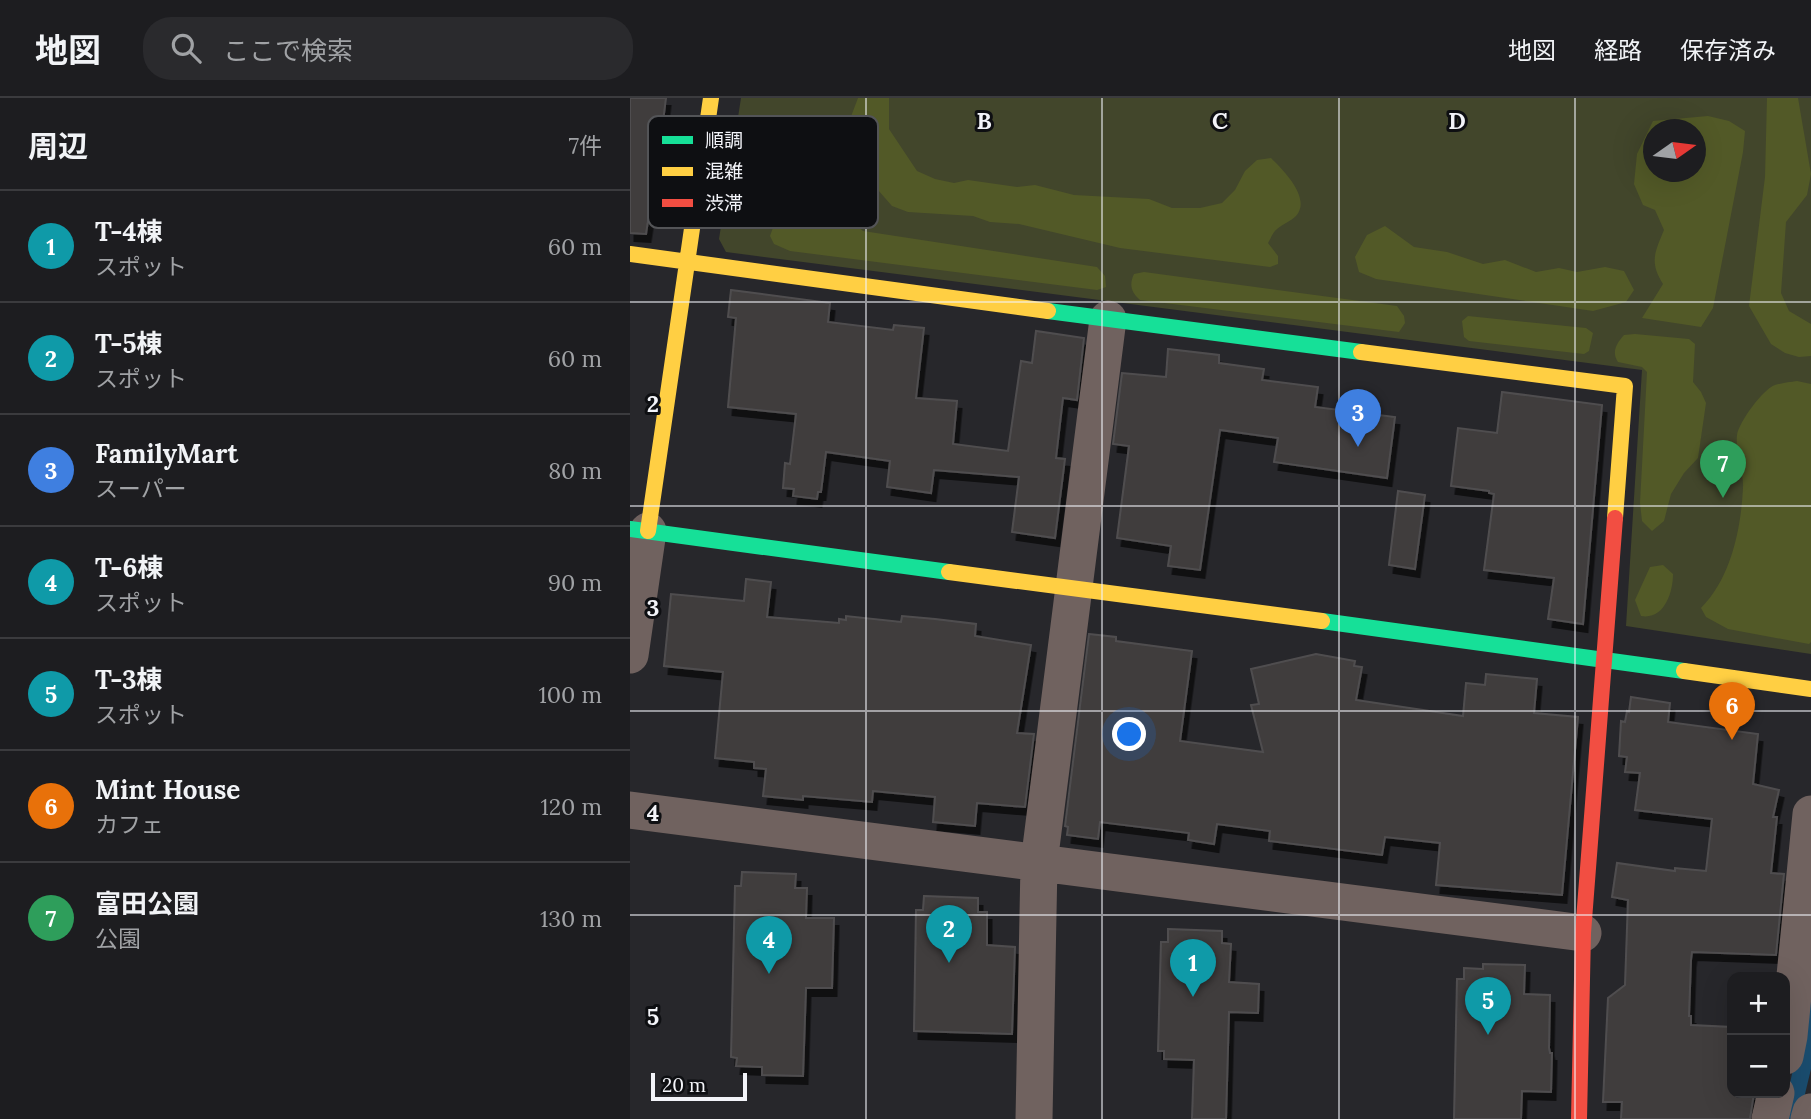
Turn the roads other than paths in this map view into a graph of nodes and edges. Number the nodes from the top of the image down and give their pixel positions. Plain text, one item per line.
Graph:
1 (711, 98) edge
2 (708, 116) edge
3 (692, 228) edge
4 (630, 254) edge
5 (687, 261) junction
6 (1108, 319) junction
7 (639, 530) edge
8 (1073, 589) junction
9 (630, 655) edge
10 (1605, 659) junction
11 (1811, 688) edge
12 (630, 810) edge
13 (1811, 814) edge
14 (1039, 863) junction
15 (1583, 933) junction
16 (1789, 1035) edge
17 (1775, 1098) edge
18 (1811, 1112) edge
19 (1034, 1119) edge
20 (1579, 1119) edge
21 (1770, 1119) edge
22 (1809, 1119) edge

1 - 2 street
3 - 5 street
4 - 5 street
5 - 6 street
5 - 7 street
6 - 8 street
6 - 10 street
7 - 8 street
7 - 9 street
8 - 10 street
8 - 14 street
10 - 11 street
10 - 15 street
12 - 14 street
13 - 16 street
14 - 15 street
14 - 19 street
15 - 20 street
17 - 21 street
18 - 22 street

